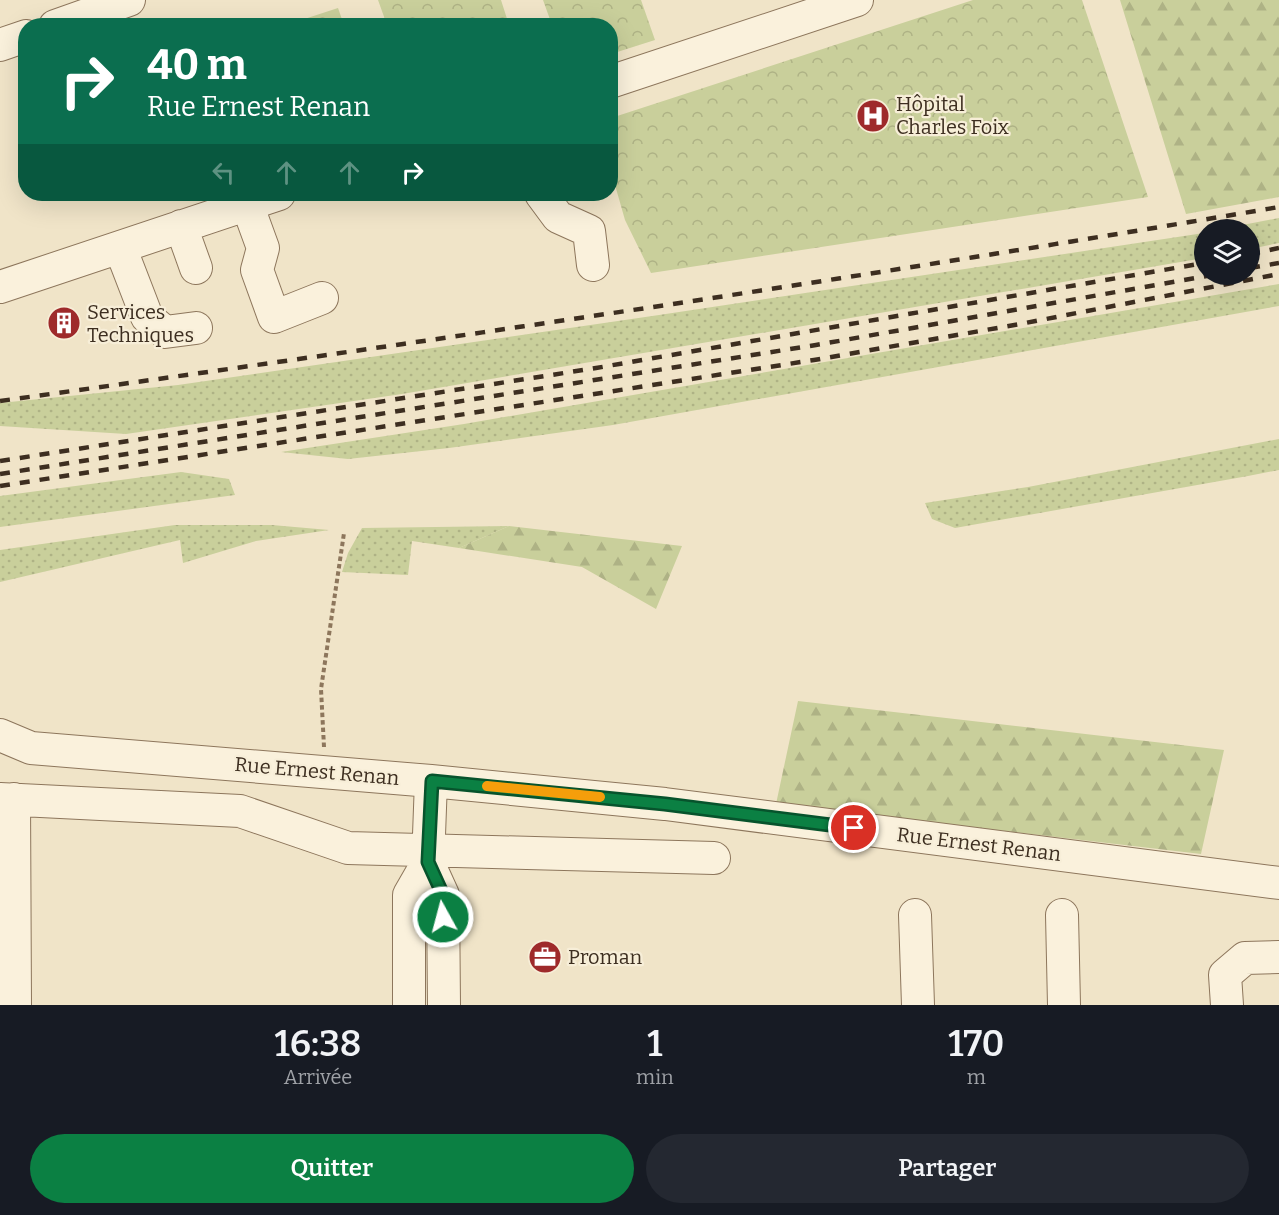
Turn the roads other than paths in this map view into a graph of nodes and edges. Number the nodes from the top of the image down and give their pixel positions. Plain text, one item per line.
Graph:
1 (129, 0) edge
2 (857, 0) edge
3 (78, 18) edge
4 (18, 39) edge
5 (0, 45) edge
6 (618, 79) edge
7 (257, 201) edge
8 (546, 201) edge
9 (247, 204) junction
10 (181, 226) junction
11 (120, 247) junction
12 (593, 265) dead end
13 (196, 268) dead end
14 (0, 287) edge
15 (322, 298) dead end
16 (196, 328) dead end
17 (0, 735) edge
18 (432, 781) junction
19 (7, 799) edge
20 (428, 856) junction
21 (714, 858) dead end
22 (1279, 883) edge
23 (915, 915) dead end
24 (1062, 915) dead end
25 (1279, 957) edge
26 (15, 1005) edge
27 (409, 1005) edge
28 (444, 1005) edge
29 (918, 1005) edge
30 (1064, 1005) edge
31 (1227, 1005) edge

1 - 3 street
2 - 6 street
4 - 5 street
7 - 9 street
8 - 12 street
9 - 10 street
9 - 15 street
10 - 11 street
10 - 13 street
11 - 14 street
11 - 16 street
17 - 18 street, Rue Ernest Renan
18 - 20 street
18 - 22 street, Rue Ernest Renan
19 - 20 street
19 - 26 street
20 - 21 street
20 - 27 street
20 - 28 street
23 - 29 street
24 - 30 street
25 - 31 street

